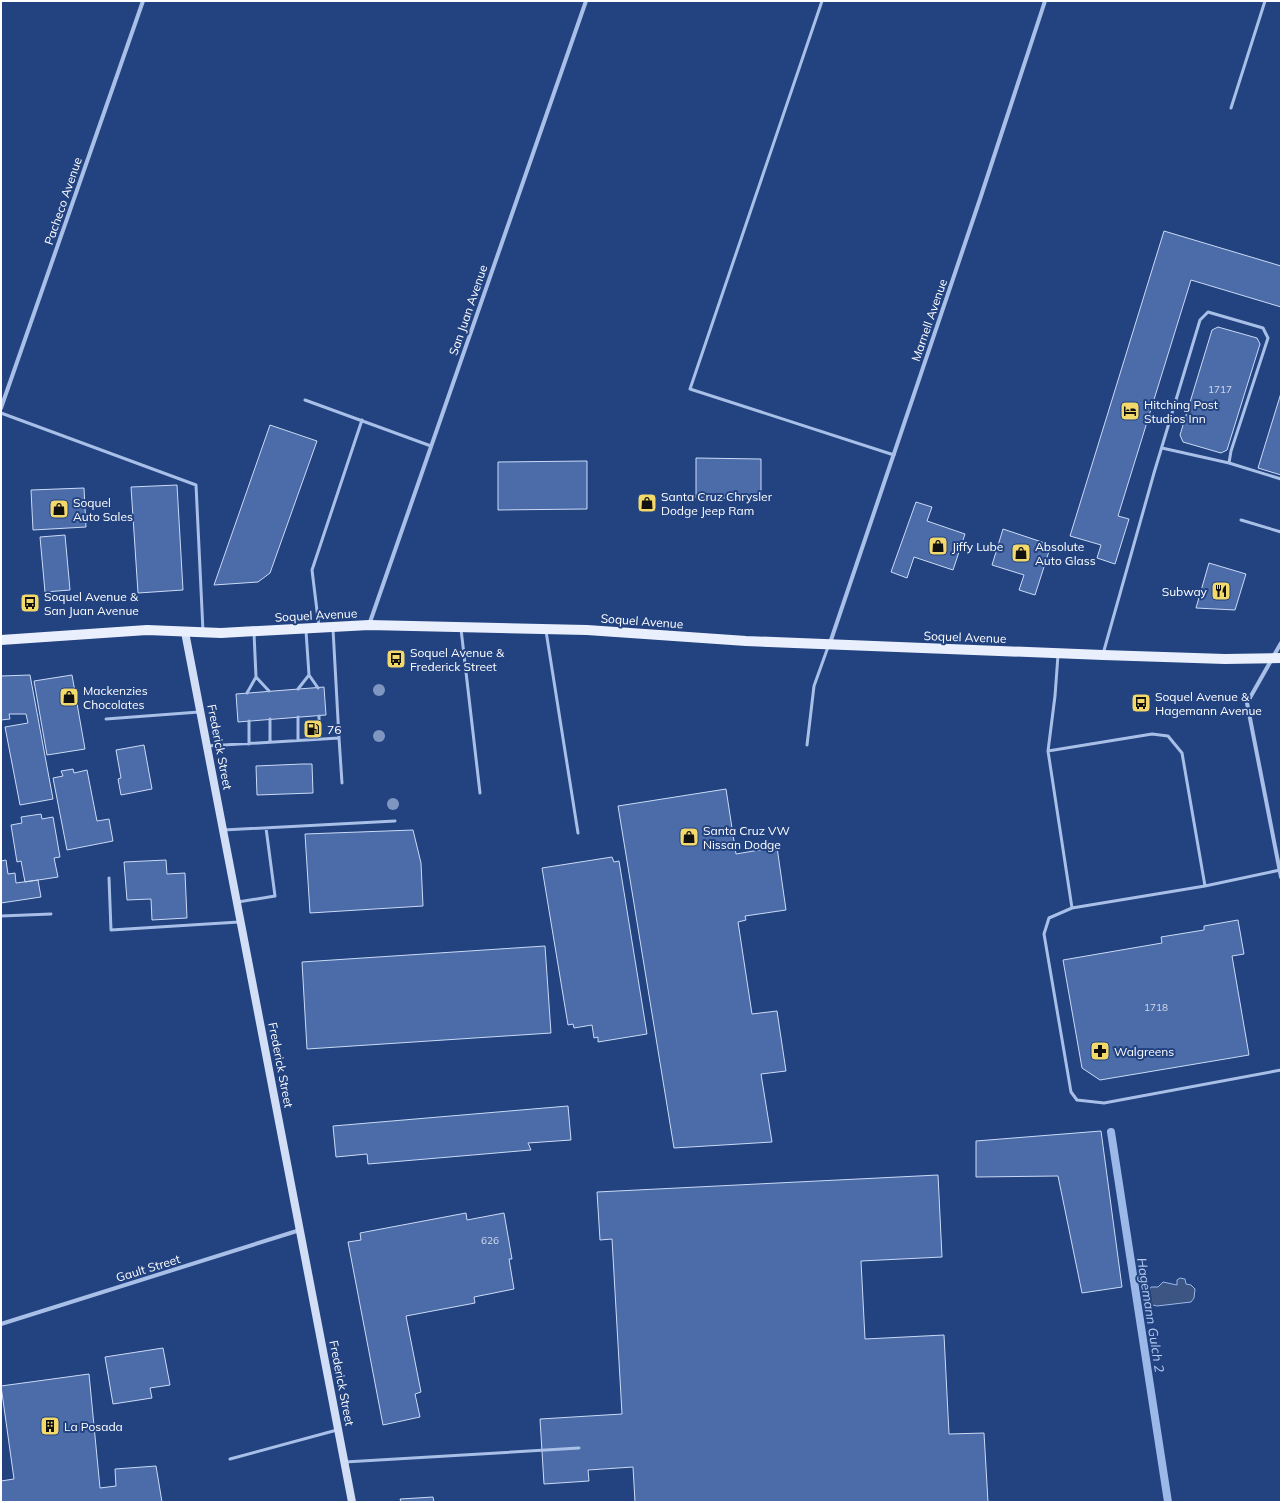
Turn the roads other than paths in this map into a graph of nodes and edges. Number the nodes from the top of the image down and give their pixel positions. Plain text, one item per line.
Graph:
1 (143, 1) edge
2 (586, 1) edge
3 (822, 1) edge
4 (1045, 1) edge
5 (1265, 1) edge
6 (1231, 108) dead end
7 (305, 400) dead end
8 (1, 408) edge
9 (1, 413) edge
10 (362, 420) junction
11 (431, 446) junction
12 (1162, 448) junction
13 (894, 454) junction
14 (1229, 463) junction
15 (1281, 479) edge
16 (1241, 520) dead end
17 (1281, 532) edge
18 (369, 625) junction
19 (461, 627) junction
20 (333, 628) junction
21 (306, 629) junction
22 (319, 629) junction
23 (546, 629) junction
24 (254, 631) junction
25 (185, 632) junction
26 (203, 633) junction
27 (1, 640) edge
28 (1281, 643) edge
29 (829, 645) junction
30 (1058, 654) junction
31 (1103, 655) junction
32 (1277, 658) edge
33 (309, 675) junction
34 (256, 677) junction
35 (318, 688) dead end
36 (298, 689) dead end
37 (269, 691) dead end
38 (247, 693) dead end
39 (201, 712) junction
40 (318, 716) dead end
41 (298, 717) dead end
42 (106, 718) dead end
43 (270, 719) dead end
44 (248, 721) dead end
45 (339, 738) junction
46 (319, 739) junction
47 (298, 740) junction
48 (270, 742) junction
49 (249, 744) junction
50 (807, 745) dead end
51 (207, 746) junction
52 (1048, 751) junction
53 (342, 783) dead end
54 (480, 793) dead end
55 (395, 821) dead end
56 (266, 828) junction
57 (223, 830) junction
58 (578, 833) dead end
59 (1280, 870) junction
60 (1281, 877) edge
61 (108, 878) dead end
62 (1205, 886) junction
63 (237, 902) junction
64 (1072, 908) junction
65 (51, 914) dead end
66 (1, 916) edge
67 (241, 922) junction
68 (1281, 1070) edge
69 (301, 1230) junction
70 (1, 1324) edge
71 (339, 1430) junction
72 (580, 1448) dead end
73 (230, 1458) dead end
74 (345, 1462) junction
75 (352, 1502) edge

1 - 8 street, Pacheco Avenue
2 - 11 street, San Juan Avenue
3 - 13 lane
4 - 13 street, Marnell Avenue
5 - 6 lane
7 - 10 lane
9 - 26 lane
10 - 11 lane
10 - 22 lane
11 - 18 street, San Juan Avenue
12 - 14 lane
12 - 14 lane
12 - 31 lane
13 - 29 street, Marnell Avenue
14 - 15 lane
16 - 17 lane
18 - 19 main road, Soquel Avenue
18 - 20 main road, Soquel Avenue
19 - 23 main road, Soquel Avenue
19 - 54 lane
20 - 22 main road, Soquel Avenue
20 - 45 lane
21 - 22 main road, Soquel Avenue
21 - 24 main road, Soquel Avenue
21 - 33 lane
23 - 29 main road, Soquel Avenue
23 - 58 lane
24 - 26 main road, Soquel Avenue
24 - 34 lane
25 - 26 main road, Soquel Avenue
25 - 27 main road, Soquel Avenue
25 - 39 main road, Frederick Street
28 - 32 street
29 - 30 main road, Soquel Avenue
29 - 50 lane
30 - 31 main road, Soquel Avenue
30 - 52 lane
31 - 32 main road, Soquel Avenue
32 - 59 street
33 - 35 lane
33 - 36 lane
34 - 37 lane
34 - 38 lane
39 - 42 lane
39 - 51 main road, Frederick Street
40 - 46 lane
41 - 47 lane
43 - 48 lane
44 - 49 lane
45 - 46 lane
45 - 53 lane
46 - 47 lane
47 - 48 lane
48 - 49 lane
49 - 51 lane
51 - 57 main road, Frederick Street
52 - 62 lane
52 - 64 lane
55 - 56 lane
56 - 57 lane
56 - 63 lane
57 - 63 main road, Frederick Street
59 - 60 street
59 - 62 lane
61 - 67 lane
62 - 64 lane
63 - 67 main road, Frederick Street
64 - 68 lane
65 - 66 lane
67 - 69 main road, Frederick Street
69 - 70 street, Gault Street
69 - 71 main road, Frederick Street
71 - 73 lane
71 - 74 main road, Frederick Street
72 - 74 lane
74 - 75 main road, Frederick Street

